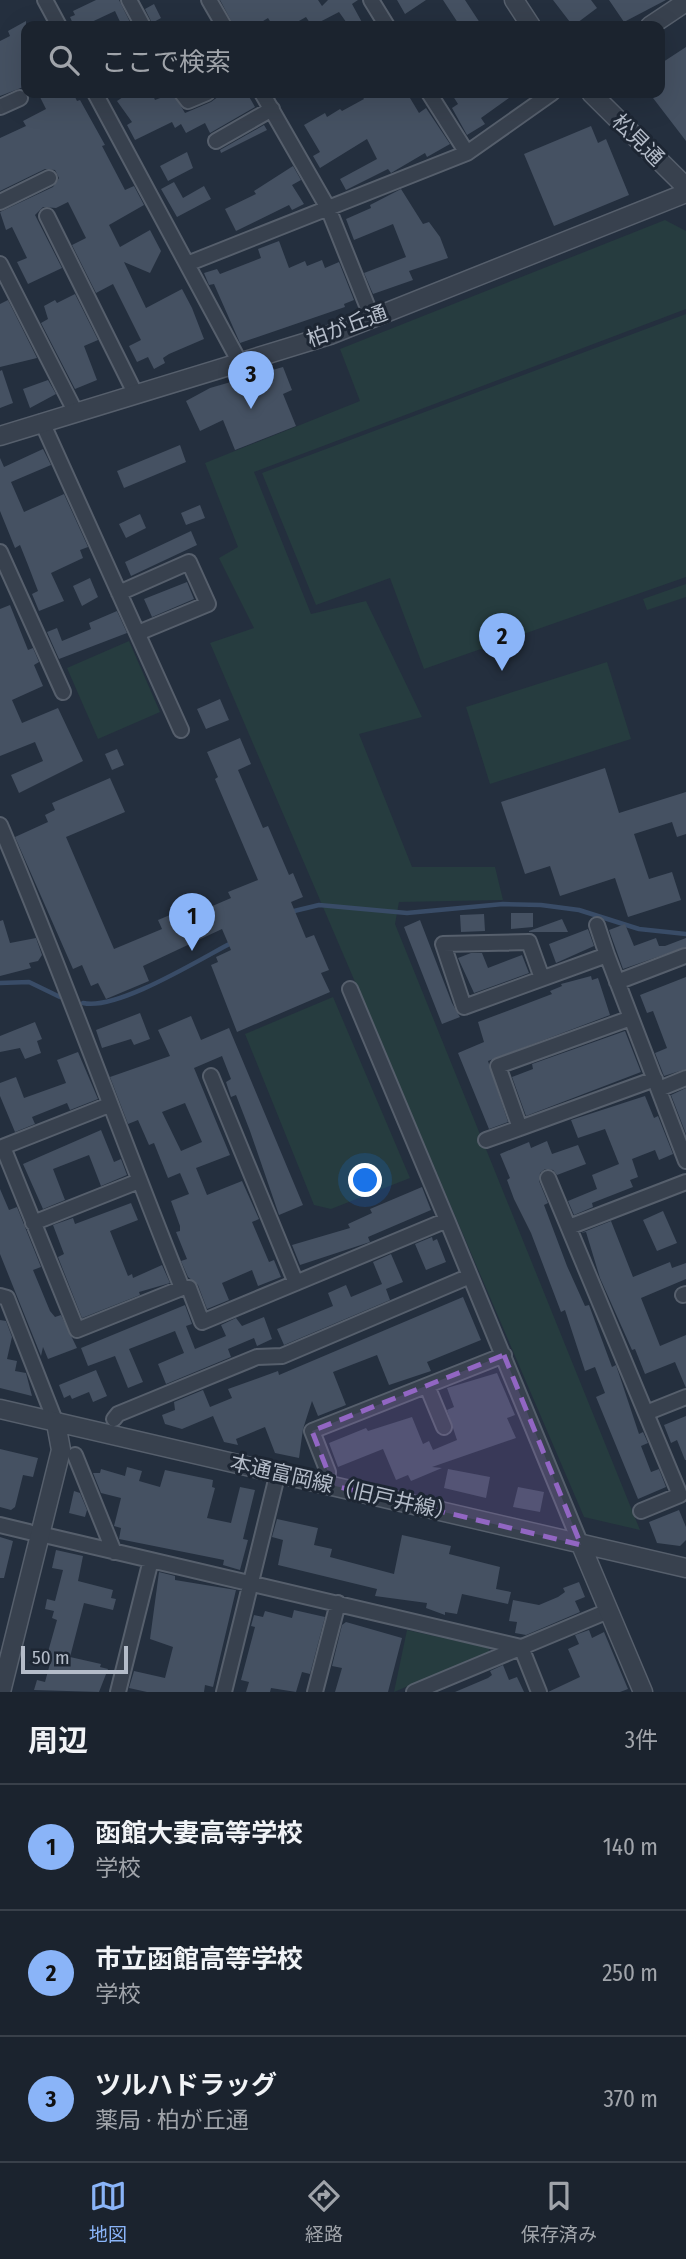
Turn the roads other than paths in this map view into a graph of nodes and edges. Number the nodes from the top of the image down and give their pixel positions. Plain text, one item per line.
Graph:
1 (45, 0) edge
2 (129, 0) edge
3 (209, 0) edge
4 (371, 0) edge
5 (514, 0) edge
6 (686, 2) edge
7 (56, 21) edge
8 (140, 21) edge
9 (221, 21) edge
10 (384, 21) edge
11 (528, 21) edge
12 (658, 21) edge
13 (20, 98) dead end
14 (98, 98) edge
15 (265, 98) edge
16 (432, 98) edge
17 (545, 98) edge
18 (596, 98) edge
19 (0, 107) edge
20 (272, 109) junction
21 (216, 141) dead end
22 (467, 153) junction
23 (49, 178) dead end
24 (686, 190) edge
25 (0, 202) edge
26 (328, 208) junction
27 (47, 216) dead end
28 (0, 264) edge
29 (187, 264) junction
30 (4, 283) edge
31 (372, 318) junction
32 (239, 362) junction
33 (135, 393) junction
34 (75, 411) junction
35 (42, 422) junction
36 (0, 436) edge
37 (0, 552) edge
38 (119, 593) junction
39 (138, 633) junction
40 (63, 692) dead end
41 (181, 730) dead end
42 (0, 825) edge
43 (597, 925) dead end
44 (607, 955) junction
45 (685, 957) edge
46 (542, 978) junction
47 (617, 982) junction
48 (350, 989) dead end
49 (631, 1018) junction
50 (211, 1076) dead end
51 (686, 1079) edge
52 (657, 1084) junction
53 (109, 1105) junction
54 (520, 1128) junction
55 (486, 1140) dead end
56 (1, 1148) edge
57 (686, 1161) edge
58 (548, 1178) dead end
59 (139, 1181) junction
60 (686, 1182) edge
61 (447, 1220) junction
62 (33, 1223) junction
63 (569, 1227) junction
64 (470, 1276) junction
65 (296, 1283) junction
66 (181, 1288) junction
67 (0, 1296) edge
68 (503, 1356) junction
69 (427, 1386) junction
70 (686, 1397) edge
71 (0, 1409) edge
72 (646, 1413) junction
73 (114, 1419) dead end
74 (56, 1423) junction
75 (444, 1427) dead end
76 (75, 1455) dead end
77 (278, 1472) junction
78 (327, 1484) junction
79 (641, 1511) dead end
80 (0, 1525) edge
81 (34, 1533) junction
82 (581, 1545) junction
83 (114, 1552) junction
84 (151, 1560) junction
85 (686, 1568) edge
86 (251, 1583) junction
87 (338, 1603) junction
88 (601, 1614) dead end
89 (521, 1647) junction
90 (1, 1692) edge
91 (118, 1692) edge
92 (224, 1692) edge
93 (315, 1692) edge
94 (414, 1692) edge
95 (539, 1692) edge
96 (643, 1692) edge

1 - 7 street
2 - 8 street
3 - 9 street
4 - 10 street
5 - 11 street
6 - 12 street
13 - 19 street
14 - 29 street
15 - 20 street
16 - 22 street
17 - 22 street
18 - 24 street, 松見通
20 - 21 street
20 - 26 street
22 - 26 street
23 - 25 street
24 - 31 street, 柏が丘通
26 - 29 street
26 - 31 street
27 - 33 street
28 - 30 street
29 - 32 street
30 - 34 street
31 - 32 street, 柏が丘通
32 - 33 street, 柏が丘通
33 - 34 street, 柏が丘通
34 - 35 street, 柏が丘通
35 - 36 street, 柏が丘通
35 - 38 street
37 - 40 street
38 - 39 street
38 - 39 street
39 - 41 street
42 - 53 street
43 - 44 street
44 - 46 street
44 - 47 street
45 - 47 street
46 - 46 street
47 - 49 street
48 - 61 street
49 - 52 street
49 - 54 street
50 - 65 street
51 - 52 street
52 - 54 street
52 - 57 street
53 - 56 street
53 - 59 street
54 - 55 street
56 - 62 street
58 - 63 street
59 - 62 street
59 - 66 street
60 - 63 street
61 - 64 street
61 - 65 street
62 - 66 street
63 - 72 street
64 - 68 street
64 - 73 street
65 - 66 street
67 - 74 street
68 - 69 street
68 - 82 street
69 - 75 street
69 - 78 street
70 - 72 street
71 - 74 street, 本通富岡線（旧戸井線）
72 - 79 street
74 - 77 street, 本通富岡線（旧戸井線）
74 - 81 street
76 - 83 street
77 - 78 street, 本通富岡線（旧戸井線）
77 - 86 street
78 - 82 street, 本通富岡線（旧戸井線）
80 - 81 street
81 - 83 street
81 - 90 street
82 - 85 street, 本通富岡線（旧戸井線）
82 - 96 street
83 - 84 street
84 - 86 street
84 - 91 street
86 - 87 street
86 - 92 street
87 - 89 street
87 - 93 street
88 - 89 street
89 - 94 street
89 - 95 street

